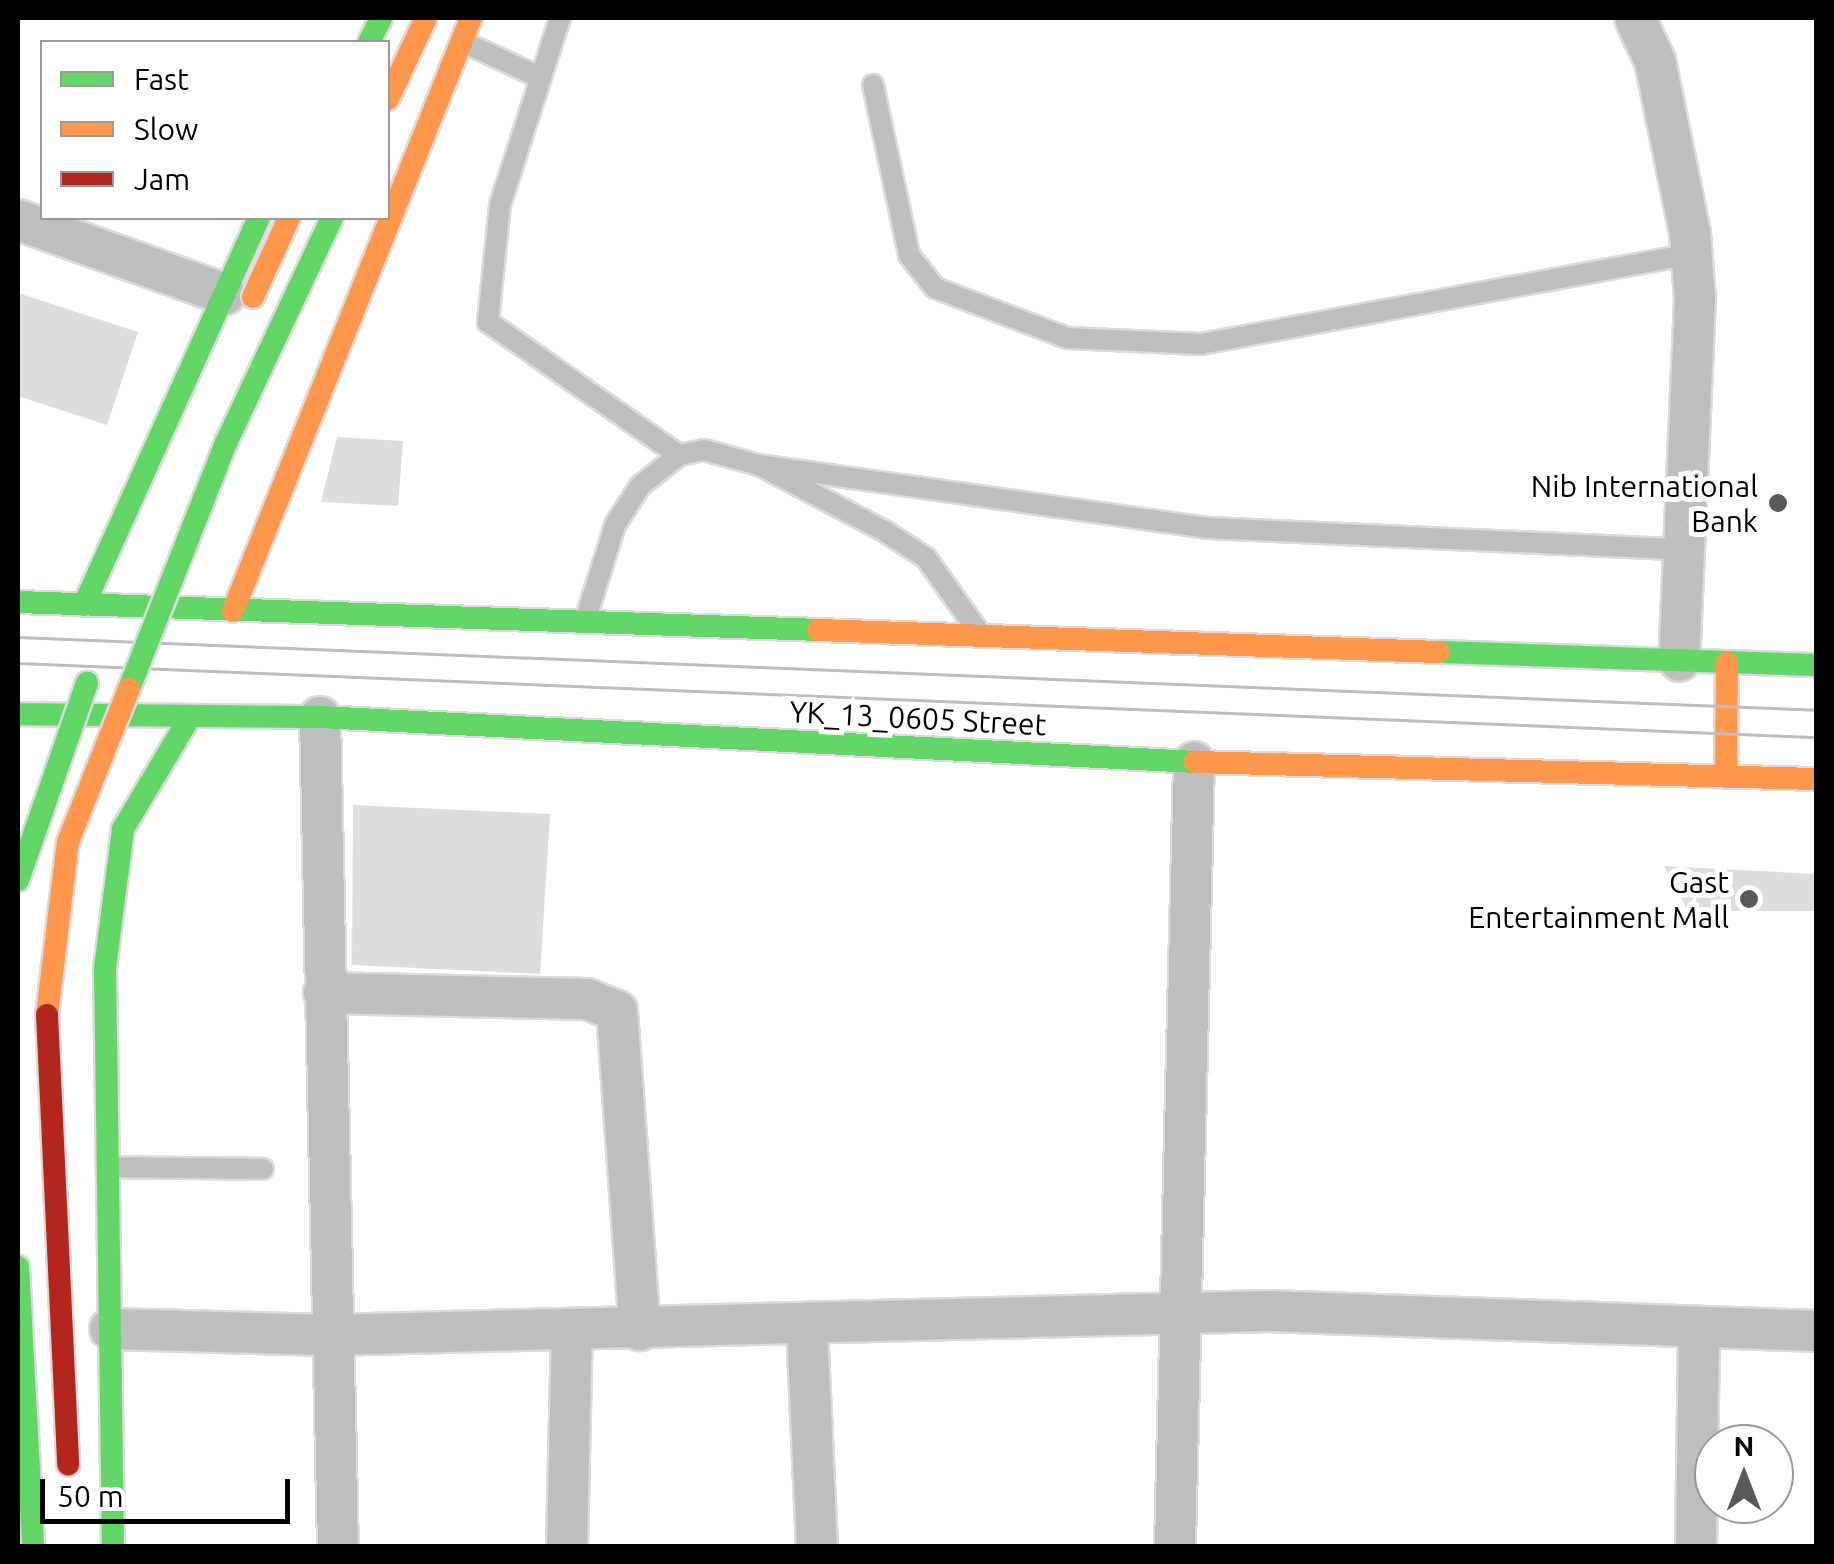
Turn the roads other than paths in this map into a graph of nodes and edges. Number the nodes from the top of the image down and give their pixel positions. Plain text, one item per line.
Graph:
1 (426, 18) edge
2 (471, 18) edge
3 (560, 18) edge
4 (1635, 18) edge
5 (462, 42) junction
6 (537, 76) junction
7 (873, 85) dead end
8 (390, 95) edge
9 (18, 220) edge
10 (258, 220) edge
11 (288, 220) edge
12 (331, 220) edge
13 (1692, 254) junction
14 (234, 308) junction
15 (218, 374) dead end
16 (194, 426) dead end
17 (678, 454) junction
18 (760, 464) junction
19 (1684, 550) junction
20 (133, 572) dead end
21 (18, 602) edge
22 (84, 605) junction
23 (233, 610) junction
24 (584, 625) junction
25 (110, 626) dead end
26 (982, 636) junction
27 (1680, 661) junction
28 (96, 662) dead end
29 (1727, 662) junction
30 (1816, 665) edge
31 (18, 714) edge
32 (190, 717) junction
33 (320, 717) junction
34 (1194, 762) junction
35 (1726, 774) junction
36 (1816, 779) edge
37 (18, 880) edge
38 (324, 993) junction
39 (102, 1167) junction
40 (263, 1169) dead end
41 (18, 1267) edge
42 (1177, 1319) junction
43 (807, 1327) junction
44 (110, 1329) junction
45 (640, 1330) junction
46 (572, 1331) junction
47 (1699, 1331) junction
48 (1816, 1331) edge
49 (330, 1335) junction
50 (68, 1482) dead end
51 (33, 1546) edge
52 (112, 1546) edge
53 (338, 1546) edge
54 (566, 1546) edge
55 (817, 1546) edge
56 (1175, 1546) edge
57 (1696, 1546) edge

1 - 8 main road
2 - 5 main road
3 - 6 lane
4 - 13 street
5 - 6 lane
5 - 23 main road
6 - 17 lane
7 - 13 lane
9 - 14 street
10 - 14 main road
11 - 14 main road, bridge
12 - 50 main road, bridge
13 - 19 street
14 - 22 main road
15 - 16 main road
17 - 18 lane
17 - 24 lane
18 - 19 lane
18 - 26 lane
19 - 27 street
20 - 25 main road
21 - 22 main road
22 - 23 main road
23 - 24 main road
24 - 26 main road
26 - 27 main road
27 - 29 main road
28 - 37 main road, bridge
29 - 30 main road
29 - 35 main road
31 - 32 main road, YK_13_0605 Street
32 - 33 main road, YK_13_0605 Street
32 - 39 main road
33 - 34 main road, YK_13_0605 Street
33 - 38 street
34 - 35 main road, YK_13_0605 Street
34 - 42 street
35 - 36 main road, YK_13_0605 Street
38 - 45 street
38 - 49 street
39 - 40 lane
39 - 44 main road
41 - 51 main road
42 - 43 street
42 - 47 street
42 - 56 street
43 - 45 street
43 - 55 street
44 - 49 street
44 - 52 main road
45 - 46 street
46 - 49 street
46 - 54 street
47 - 48 street
47 - 57 street
49 - 53 street

